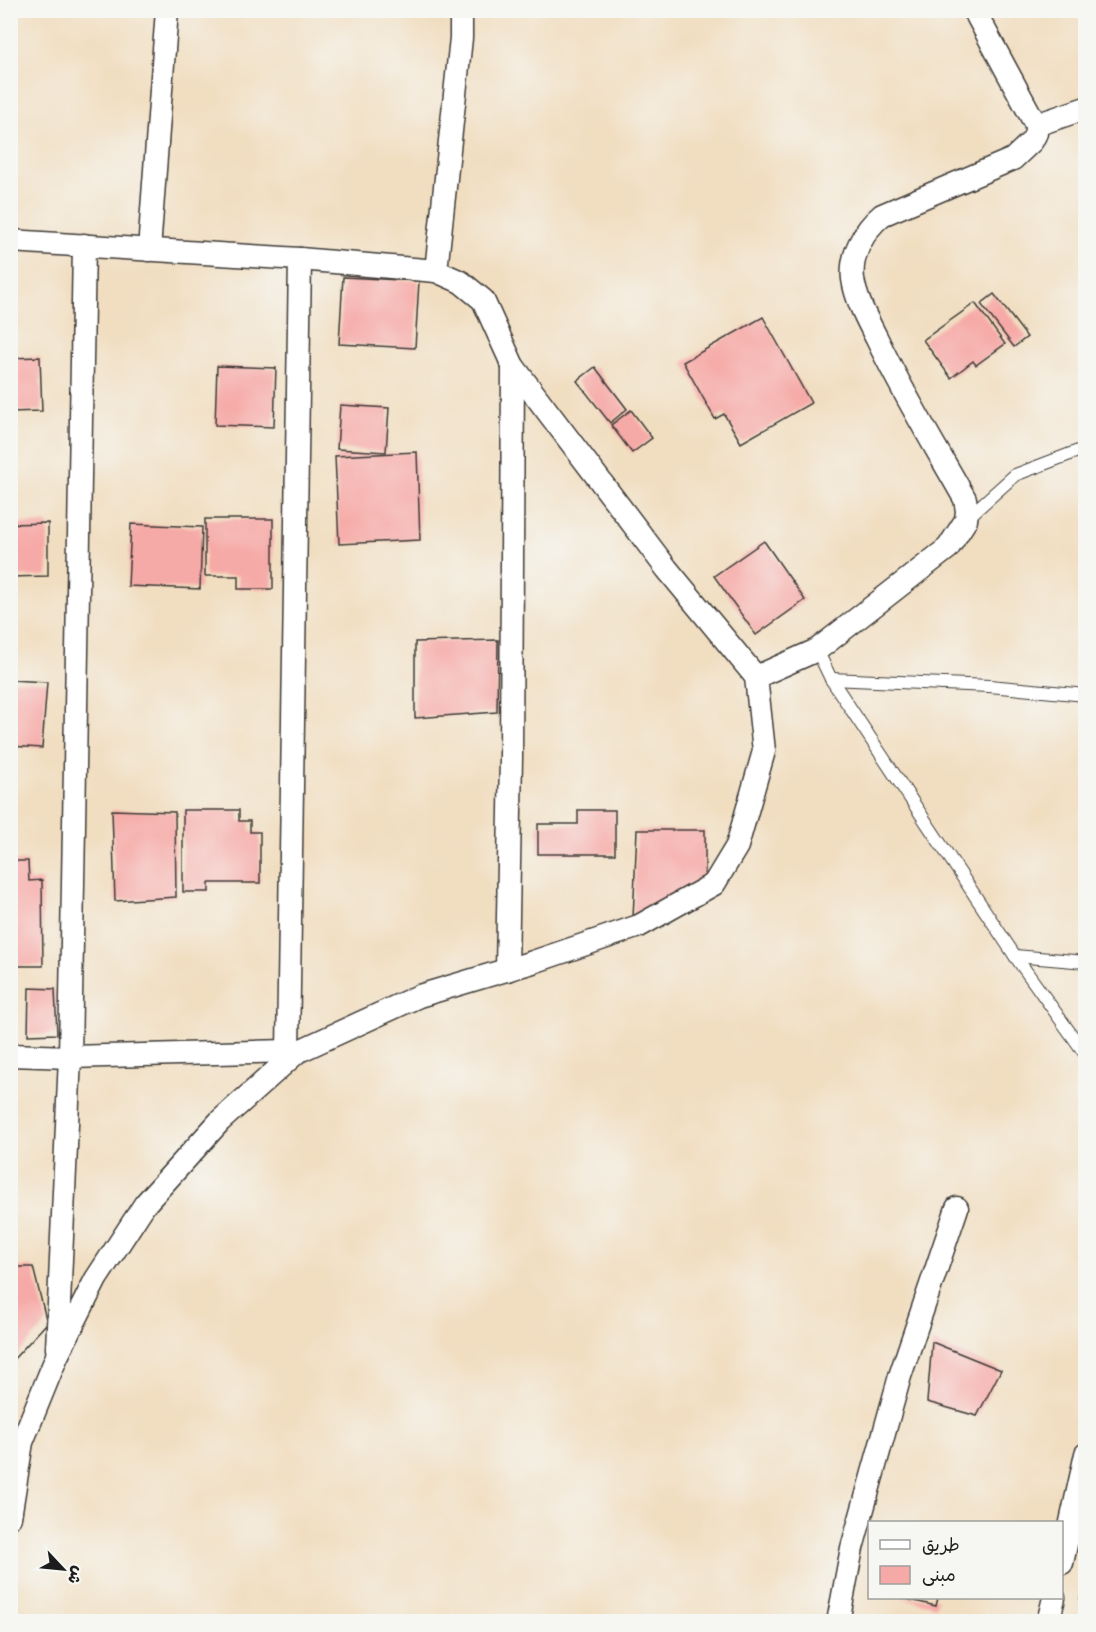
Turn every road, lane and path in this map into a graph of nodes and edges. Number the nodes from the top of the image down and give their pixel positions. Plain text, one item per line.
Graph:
1 (167, 10) edge
2 (460, 10) edge
3 (974, 10) edge
4 (1086, 108) edge
5 (1036, 125) junction
6 (10, 240) edge
7 (84, 245) junction
8 (149, 250) junction
9 (300, 259) junction
10 (436, 271) junction
11 (513, 366) junction
12 (1086, 447) edge
13 (966, 520) junction
14 (817, 650) junction
15 (756, 676) junction
16 (831, 679) junction
17 (1086, 695) edge
18 (1015, 956) junction
19 (1086, 962) edge
20 (507, 970) junction
21 (292, 1051) junction
22 (10, 1055) edge
23 (1086, 1055) edge
24 (70, 1057) junction
25 (957, 1208) dead end
26 (57, 1356) junction
27 (16, 1442) edge
28 (1086, 1454) edge
29 (10, 1518) edge
30 (1063, 1558) edge
31 (1054, 1599) edge
32 (838, 1622) edge
33 (1048, 1622) edge

1 - 8 street
2 - 10 street
3 - 5 street
4 - 5 street
5 - 13 street
6 - 7 street
7 - 8 street
7 - 24 street
8 - 9 street
9 - 10 street
9 - 21 street
10 - 11 street
11 - 15 street
11 - 20 street
12 - 13 lane
13 - 14 street
14 - 15 street
14 - 16 lane
15 - 20 street
16 - 17 lane
16 - 18 lane
18 - 19 lane
18 - 23 lane
20 - 21 street
21 - 24 street
21 - 26 street
22 - 24 street
24 - 26 street
25 - 32 street
26 - 27 street
27 - 29 street
28 - 30 street
31 - 33 street

